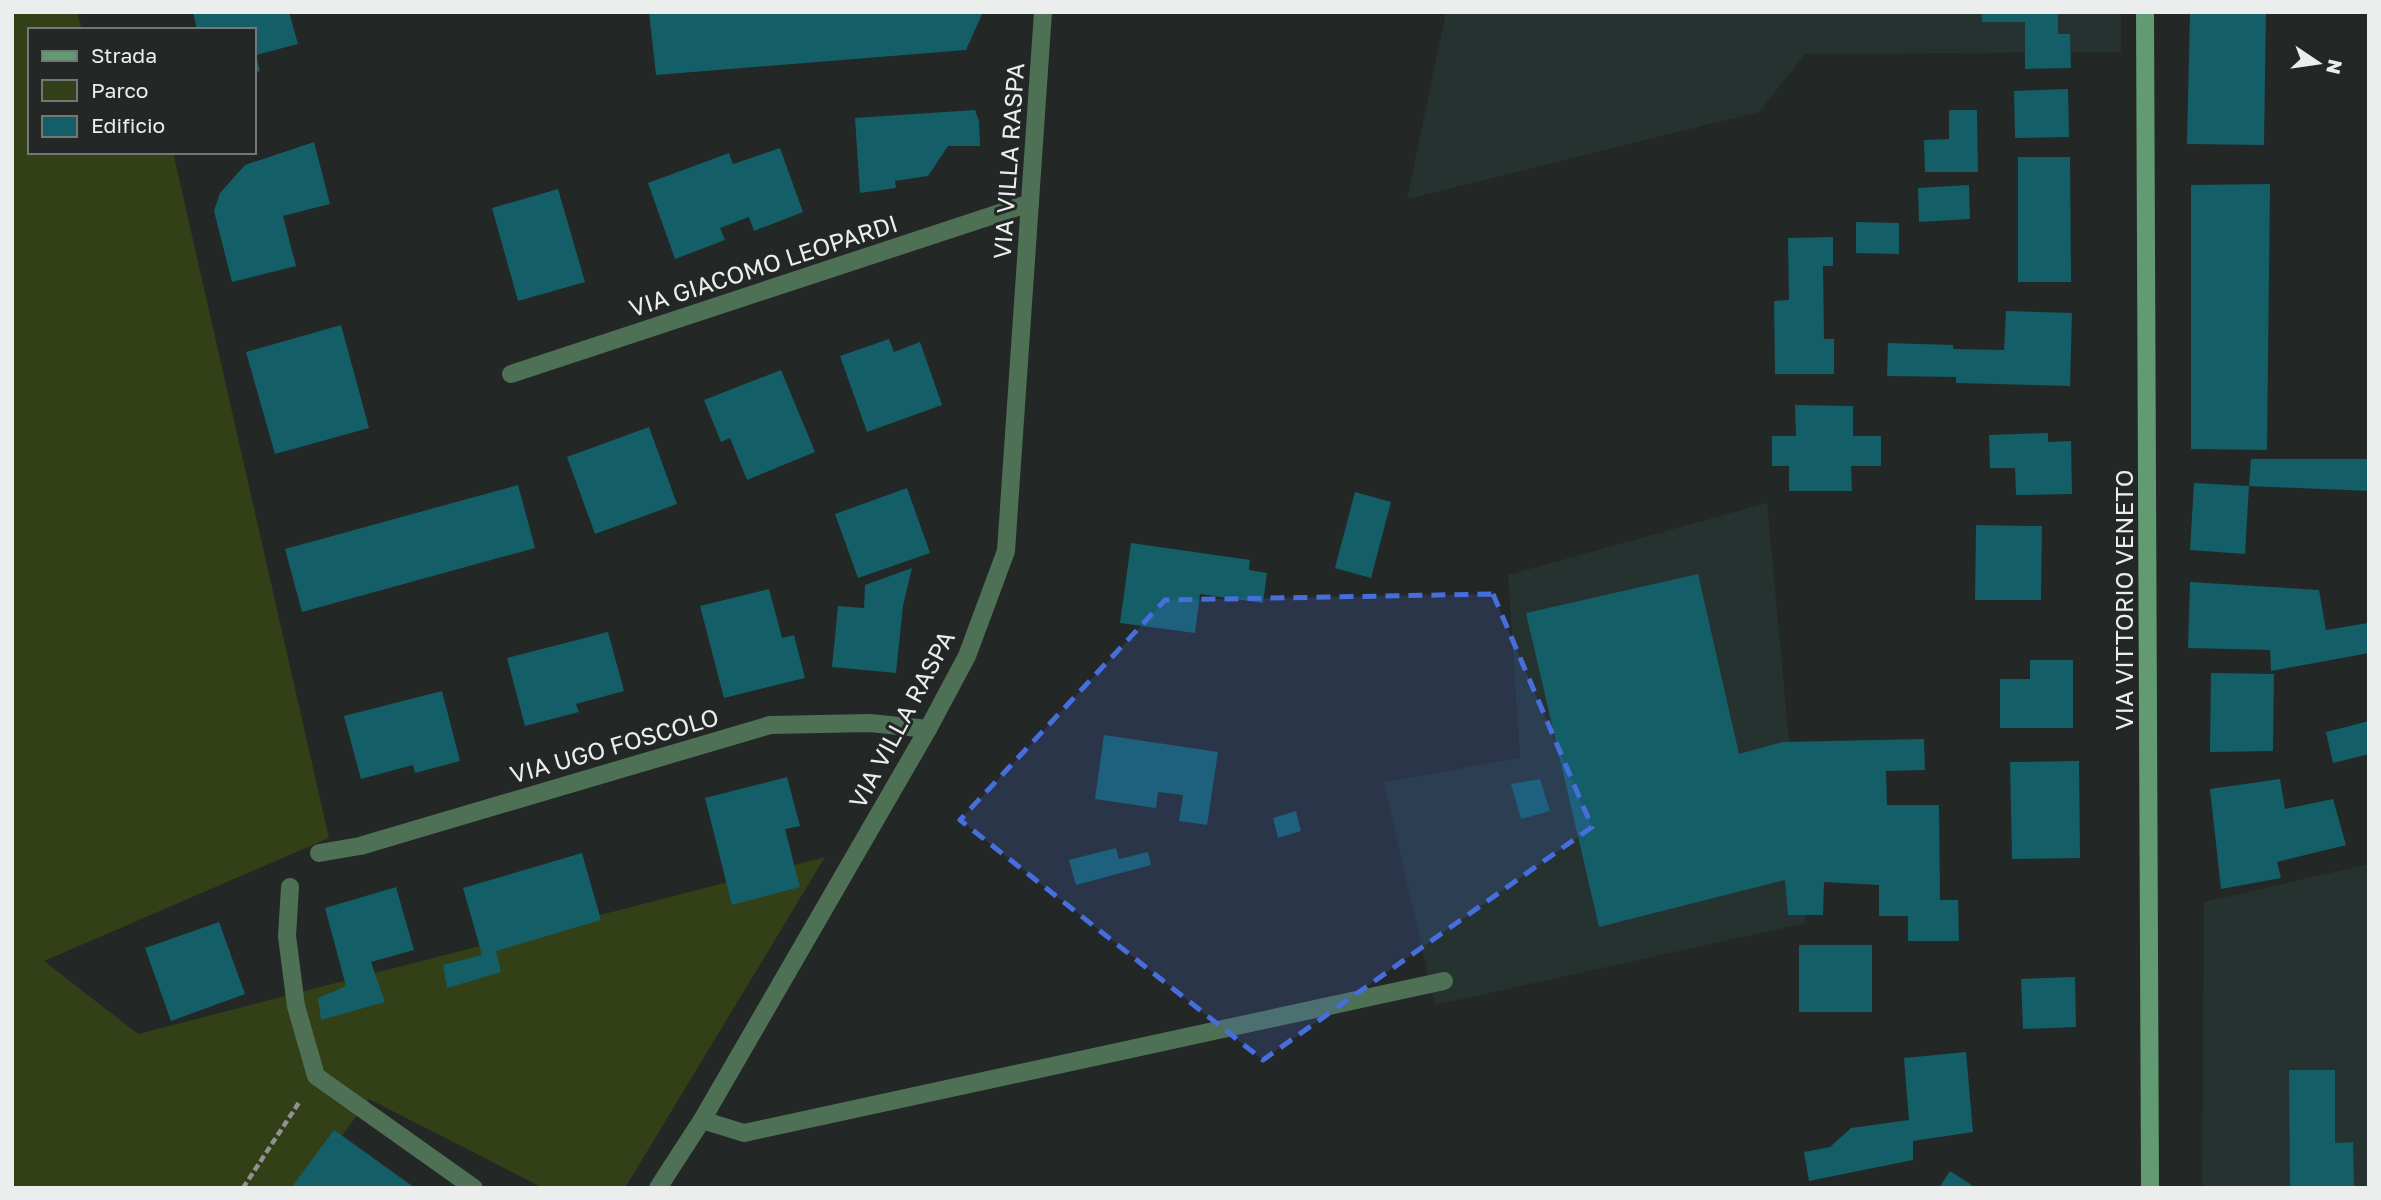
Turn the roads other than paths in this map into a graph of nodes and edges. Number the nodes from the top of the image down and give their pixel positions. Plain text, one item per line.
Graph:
1 (1043, 12) edge
2 (2145, 12) edge
3 (1030, 203) junction
4 (511, 374) dead end
5 (928, 729) junction
6 (319, 853) dead end
7 (290, 887) dead end
8 (1444, 981) dead end
9 (702, 1120) junction
10 (474, 1188) edge
11 (658, 1188) edge
12 (2150, 1188) edge

1 - 3 street, VIA VILLA RASPA
2 - 12 street, VIA VITTORIO VENETO
3 - 4 street, VIA GIACOMO LEOPARDI
3 - 5 street, VIA VILLA RASPA
5 - 6 street, VIA UGO FOSCOLO
5 - 9 street, VIA VILLA RASPA
7 - 10 street
8 - 9 street
9 - 11 street, VIA VILLA RASPA

